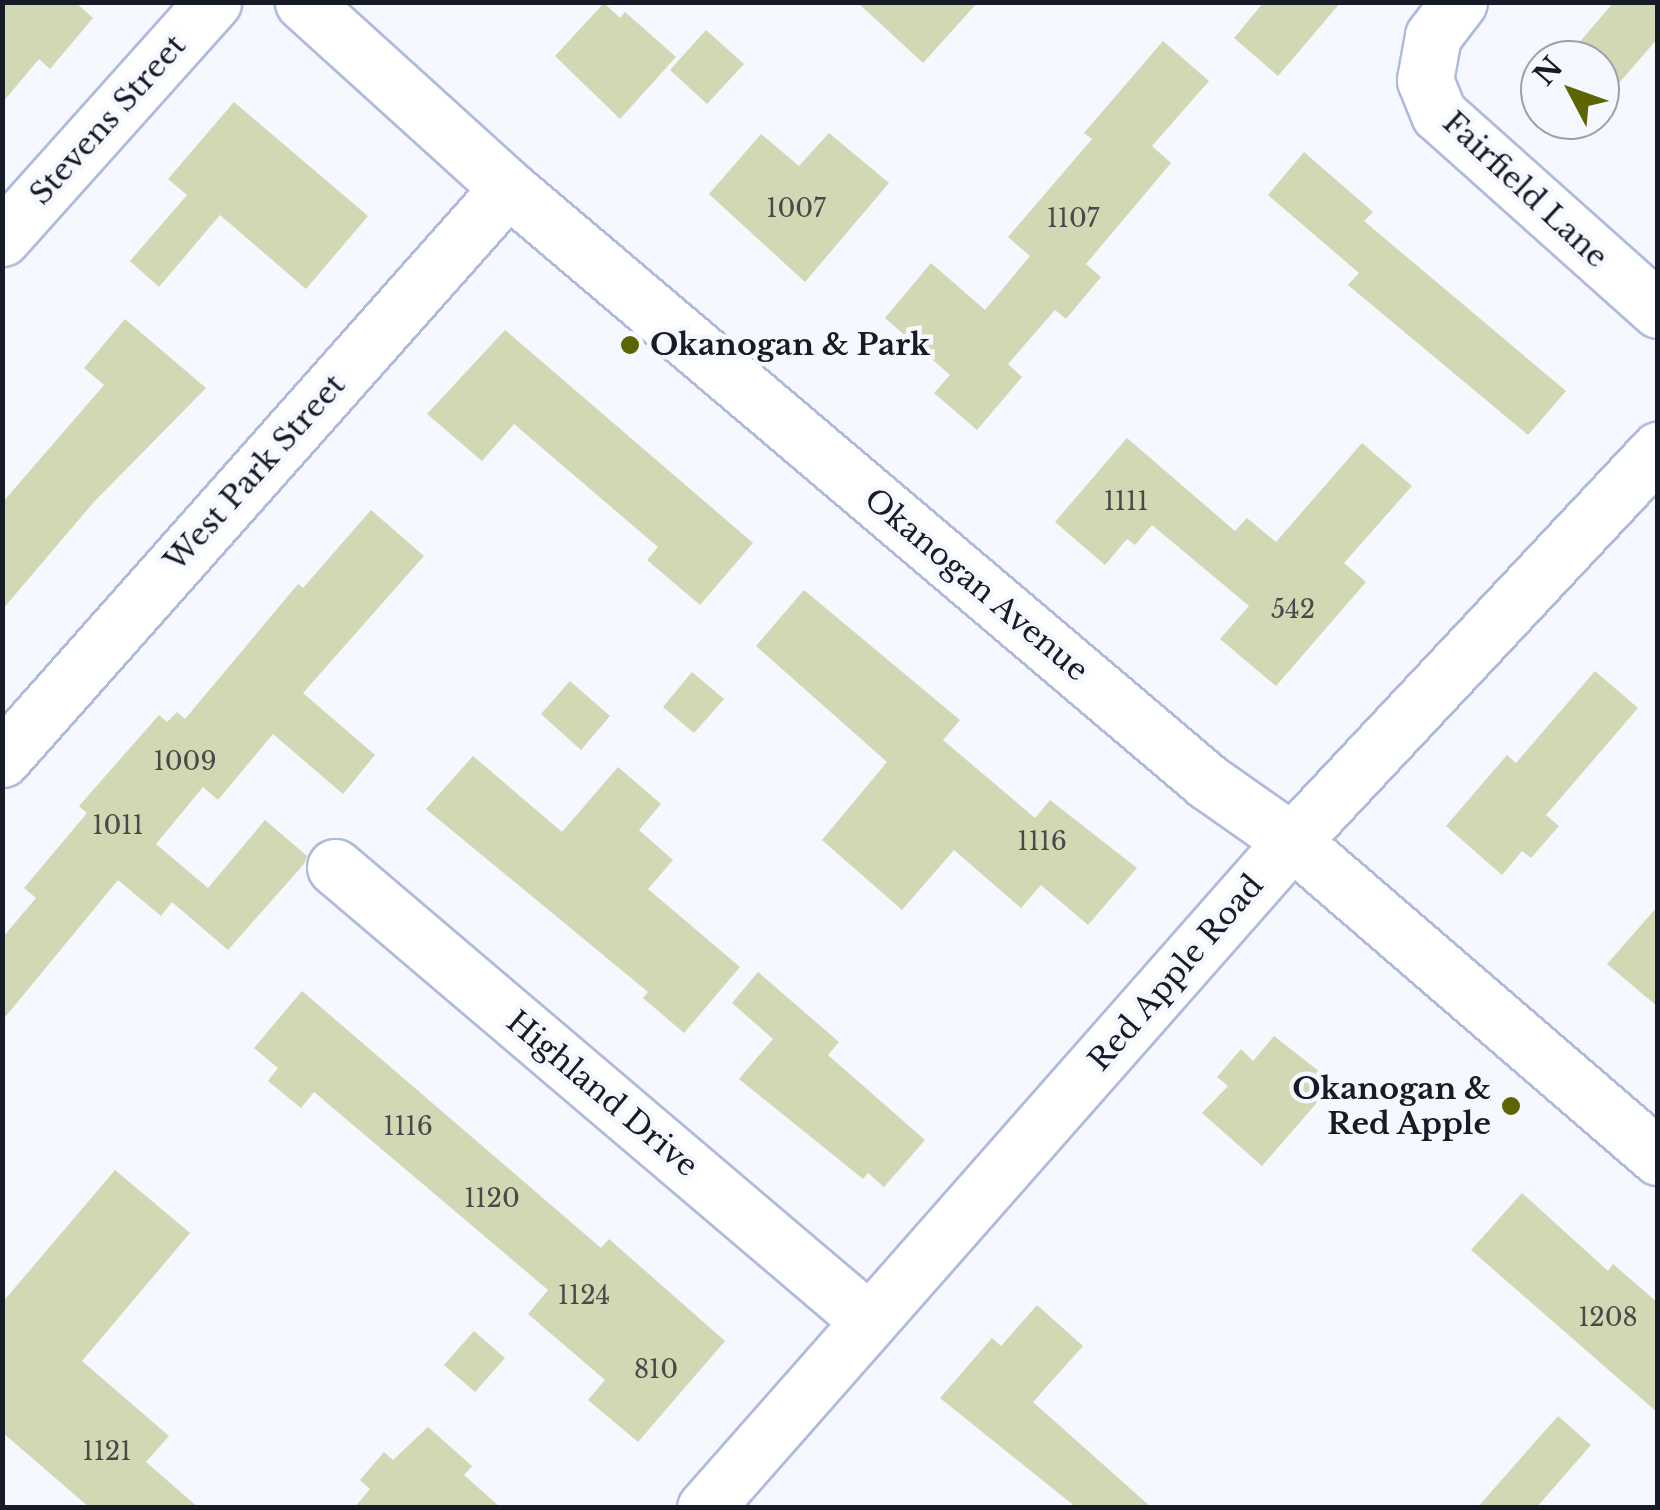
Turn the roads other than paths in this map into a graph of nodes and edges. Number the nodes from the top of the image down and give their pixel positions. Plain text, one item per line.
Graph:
1 (213, 2) edge
2 (304, 2) edge
3 (1459, 2) edge
4 (508, 188) junction
5 (2, 238) edge
6 (1658, 310) edge
7 (1658, 450) edge
8 (2, 759) edge
9 (1292, 841) junction
10 (335, 868) dead end
11 (1658, 1157) edge
12 (869, 1321) junction
13 (705, 1508) edge

1 - 5 street, Stevens Street
2 - 4 street, Okanogan Avenue
3 - 6 street, Fairfield Lane
4 - 8 street, West Park Street
4 - 9 street, Okanogan Avenue
7 - 9 street, Red Apple Road
9 - 11 street, Okanogan Avenue
9 - 12 street, Red Apple Road
10 - 12 street, Highland Drive
12 - 13 street, Red Apple Road

